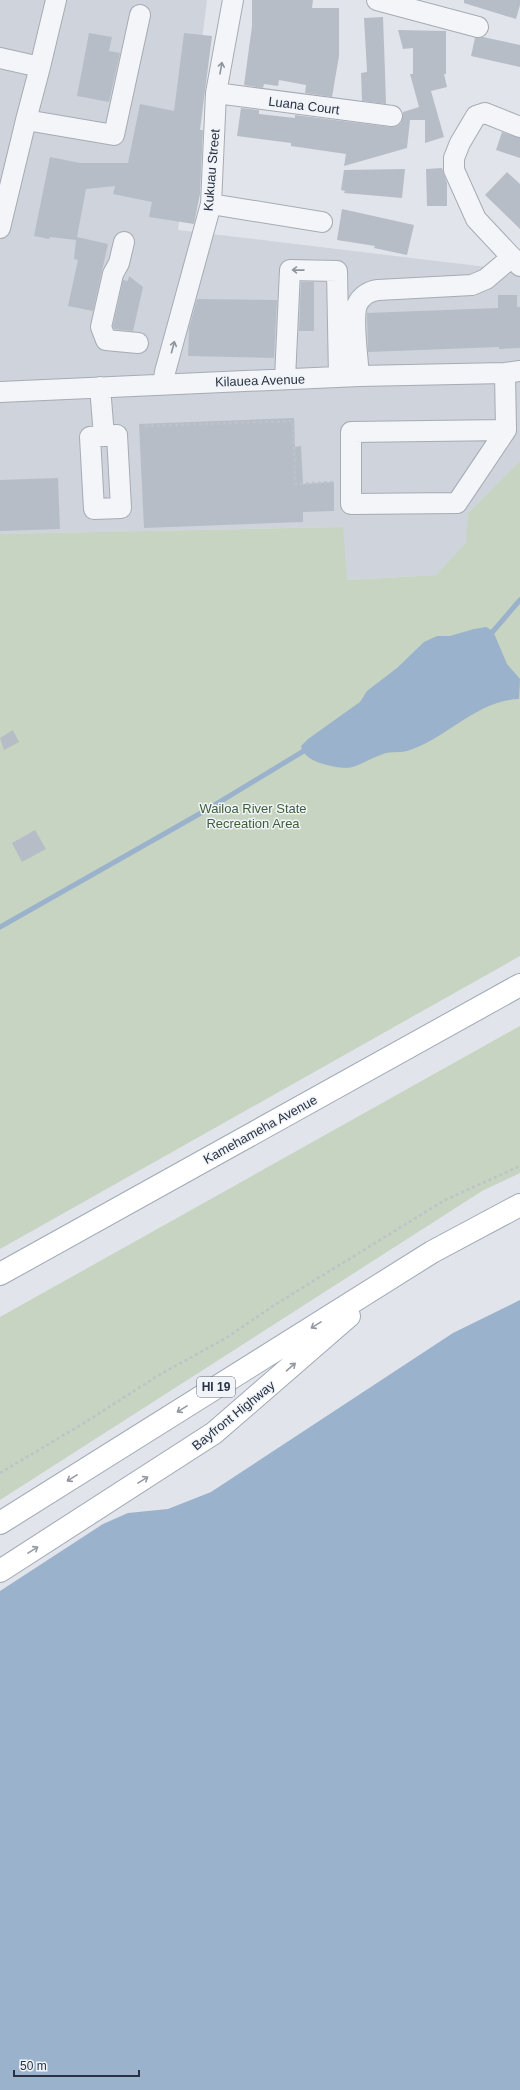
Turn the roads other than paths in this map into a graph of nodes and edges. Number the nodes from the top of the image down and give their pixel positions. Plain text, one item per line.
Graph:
1 (56, 0) edge
2 (233, 0) edge
3 (377, 0) edge
4 (140, 15) dead end
5 (478, 27) dead end
6 (0, 58) edge
7 (40, 67) junction
8 (216, 93) junction
9 (392, 116) dead end
10 (26, 120) junction
11 (520, 127) edge
12 (211, 204) junction
13 (322, 222) dead end
14 (0, 228) edge
15 (124, 242) dead end
16 (516, 261) edge
17 (138, 343) dead end
18 (513, 372) edge
19 (359, 376) junction
20 (339, 377) junction
21 (285, 379) junction
22 (163, 384) junction
23 (100, 387) junction
24 (0, 392) edge
25 (506, 430) junction
26 (104, 436) dead end
27 (520, 985) edge
28 (520, 1205) edge
29 (432, 1252) junction
30 (0, 1274) edge
31 (0, 1523) edge
32 (0, 1571) edge

1 - 7 street
8 -> 2 street, Kukuau Street
3 - 5 street
4 - 10 street
6 - 7 street
7 - 10 street
8 - 9 street, Luana Court
8 - 12 street, Kukuau Street
10 - 14 street
11 - 16 street
12 - 13 street
22 -> 12 street, Kukuau Street
15 - 17 street
16 - 19 street
18 - 19 street, Kilauea Avenue
18 - 25 street
19 - 20 street, Kilauea Avenue
20 - 21 street, Kilauea Avenue
20 -> 21 street
21 - 22 street, Kilauea Avenue
22 - 23 street, Kilauea Avenue
23 - 24 street, Kilauea Avenue
23 - 26 street
25 - 25 street
27 - 30 main road, Kamehameha Avenue
28 - 29 main road, Bayfront Highway / HI 19
29 -> 31 main road, Bayfront Highway / HI 19
32 -> 29 main road, Bayfront Highway / HI 19

